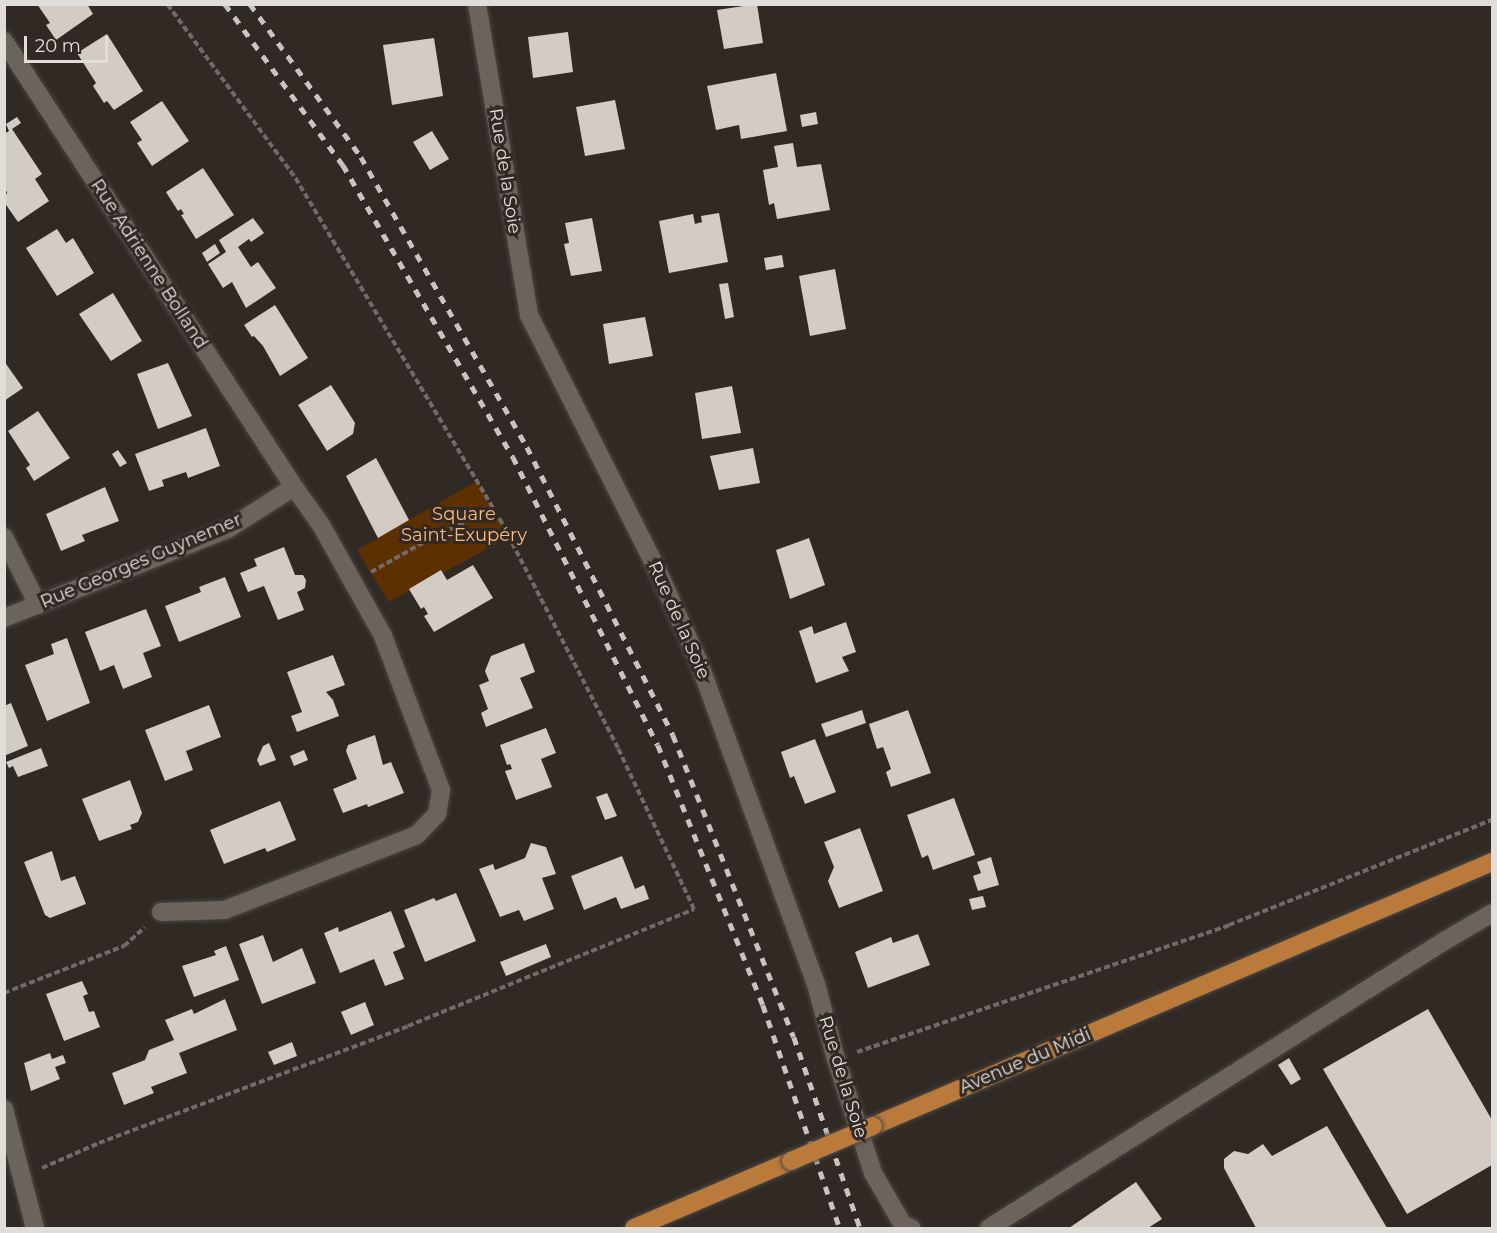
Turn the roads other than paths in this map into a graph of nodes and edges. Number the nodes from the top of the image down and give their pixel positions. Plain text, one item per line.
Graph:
1 (477, 4) edge
2 (4, 42) edge
3 (294, 487) junction
4 (4, 537) edge
5 (38, 605) junction
6 (4, 618) edge
7 (1492, 848) edge
8 (1492, 861) edge
9 (1415, 892) junction
10 (161, 912) road end
11 (1492, 913) edge
12 (4, 1108) edge
13 (35, 1228) edge
14 (634, 1228) edge
15 (911, 1228) edge
16 (992, 1228) edge

1 - 15 street, Rue de la Soie
2 - 3 street, Rue Adrienne Bolland
3 - 5 street, Rue Georges Guynemer
3 - 10 street
4 - 5 street
5 - 6 street, Rue Georges Guynemer
7 - 9 main road, Avenue du Midi
8 - 9 main road, Avenue du Midi
9 - 14 main road, Avenue du Midi, bridge
11 - 16 street
12 - 13 street

